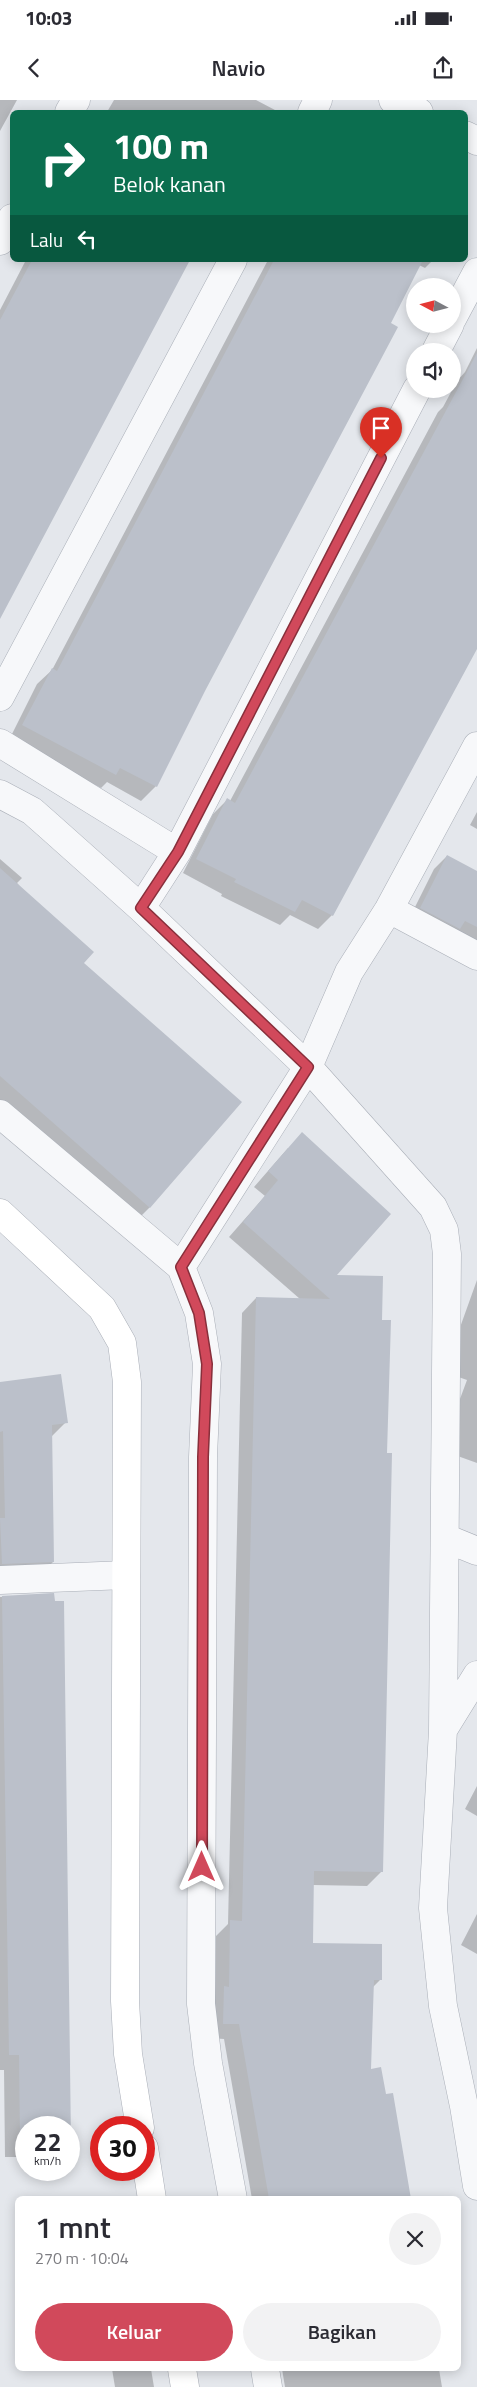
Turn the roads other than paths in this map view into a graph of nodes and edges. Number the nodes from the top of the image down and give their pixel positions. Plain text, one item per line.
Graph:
1 (393, 100) edge
2 (415, 110) edge
3 (10, 222) edge
4 (0, 241) edge
5 (232, 262) edge
6 (477, 272) edge
7 (461, 302) edge
8 (412, 398) edge
9 (0, 697) edge
10 (0, 743) edge
11 (477, 746) edge
12 (0, 794) edge
13 (178, 852) junction
14 (141, 908) junction
15 (389, 909) junction
16 (477, 956) edge
17 (308, 1067) junction
18 (0, 1114) edge
19 (0, 1213) edge
20 (181, 1267) junction
21 (445, 1538) junction
22 (477, 1551) edge
23 (126, 1575) junction
24 (0, 1580) edge
25 (477, 1675) edge
26 (443, 1730) junction
27 (138, 2116) edge
28 (476, 2167) edge
29 (149, 2181) edge
30 (152, 2196) edge
31 (232, 2196) edge
32 (182, 2371) edge
33 (265, 2371) edge
34 (185, 2387) edge
35 (268, 2387) edge

1 - 2 street
3 - 4 street
5 - 9 street
6 - 7 street
8 - 13 street
10 - 13 street
11 - 15 street
12 - 14 street
13 - 14 street
14 - 17 street
15 - 16 street
15 - 17 street
17 - 20 street
17 - 21 street
18 - 20 street
19 - 23 street
20 - 31 street
21 - 22 street
21 - 26 street
23 - 24 street
23 - 27 street
25 - 26 street
26 - 28 street
29 - 30 street
32 - 34 street
33 - 35 street

